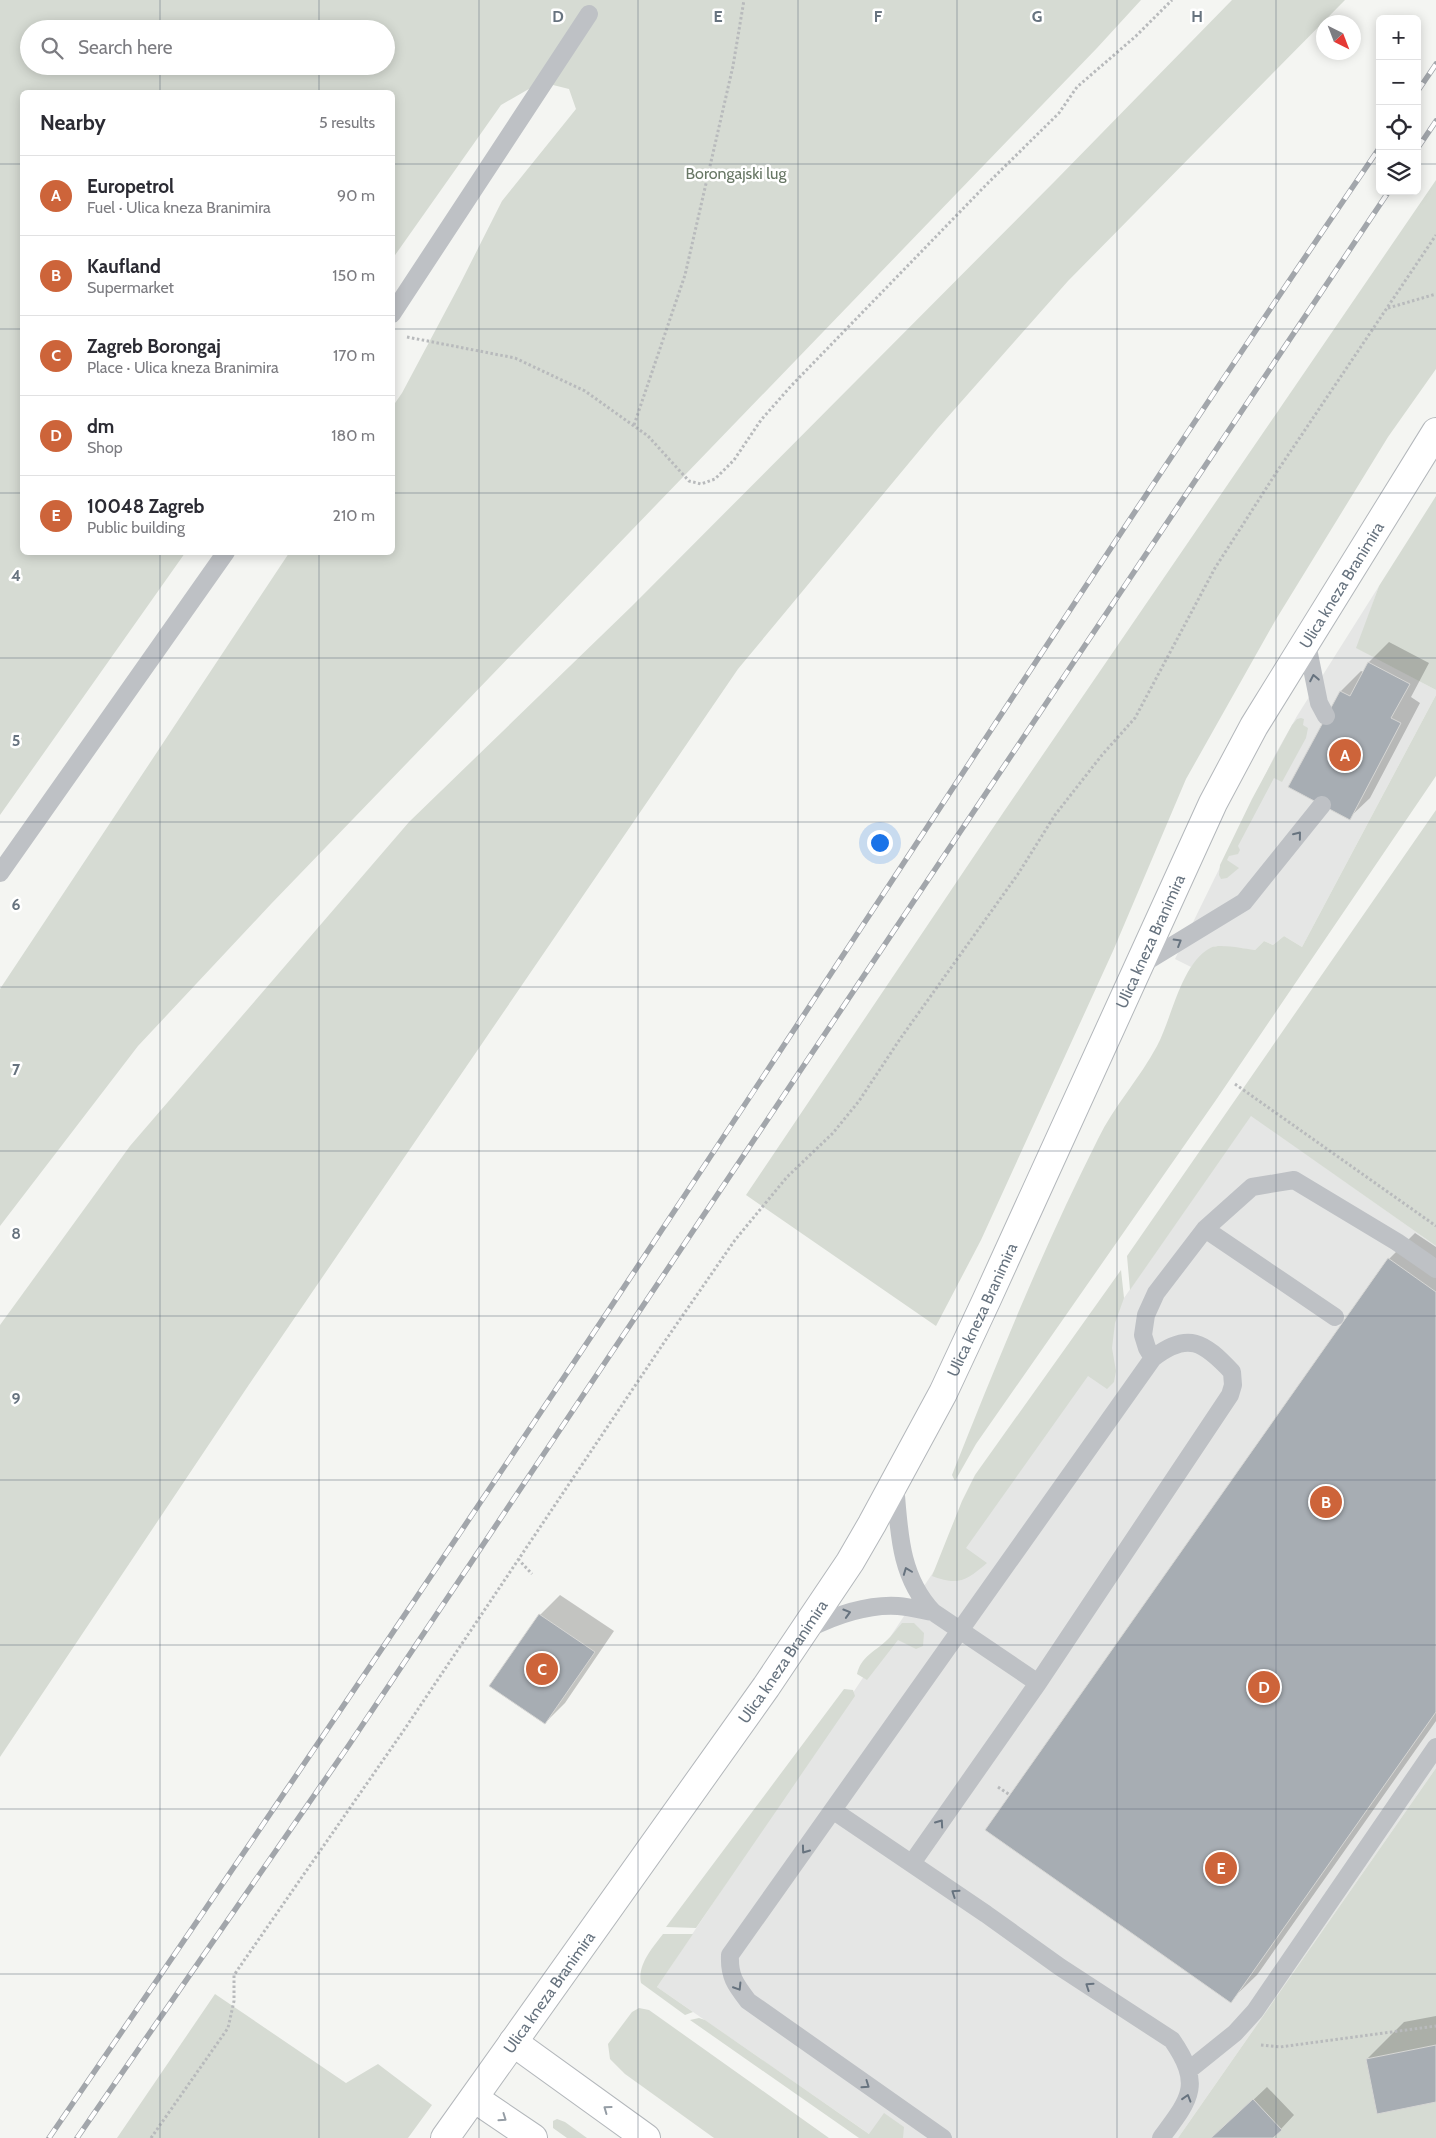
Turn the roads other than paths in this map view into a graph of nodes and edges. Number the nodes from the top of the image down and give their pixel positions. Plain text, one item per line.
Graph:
1 (589, 14) dead end
2 (395, 309) edge
3 (1436, 432) edge
4 (224, 555) edge
5 (1306, 639) junction
6 (1326, 716) dead end
7 (1322, 805) dead end
8 (0, 873) edge
9 (1137, 967) junction
10 (1205, 1229) junction
11 (1436, 1269) edge
12 (1335, 1316) dead end
13 (1153, 1358) junction
14 (895, 1483) junction
15 (933, 1612) junction
16 (961, 1631) junction
17 (802, 1633) junction
18 (1038, 1683) junction
19 (1436, 1747) edge
20 (834, 1811) junction
21 (912, 1863) junction
22 (512, 2042) junction
23 (1189, 2070) junction
24 (474, 2098) junction
25 (444, 2138) edge
26 (533, 2138) edge
27 (646, 2138) edge
28 (943, 2138) edge
29 (1161, 2138) edge

1 - 2 lane
3 - 5 main road, Ulica kneza Branimira
4 - 8 lane
6 -> 5 lane
5 - 9 main road, Ulica kneza Branimira
9 -> 7 lane
9 - 14 main road, Ulica kneza Branimira
10 - 11 lane
10 - 12 lane
10 - 13 lane
13 - 16 lane
13 - 18 lane
15 -> 14 lane
14 - 17 main road, Ulica kneza Branimira
15 - 16 lane
17 -> 15 lane
16 - 18 lane
16 - 20 lane
17 - 22 main road, Ulica kneza Branimira
21 -> 18 lane
19 - 23 lane
20 - 21 lane
20 -> 28 lane
23 -> 21 lane
22 - 24 main road, Ulica kneza Branimira
27 -> 22 main road
29 -> 23 lane
24 - 25 main road, Ulica kneza Branimira
24 -> 26 main road

